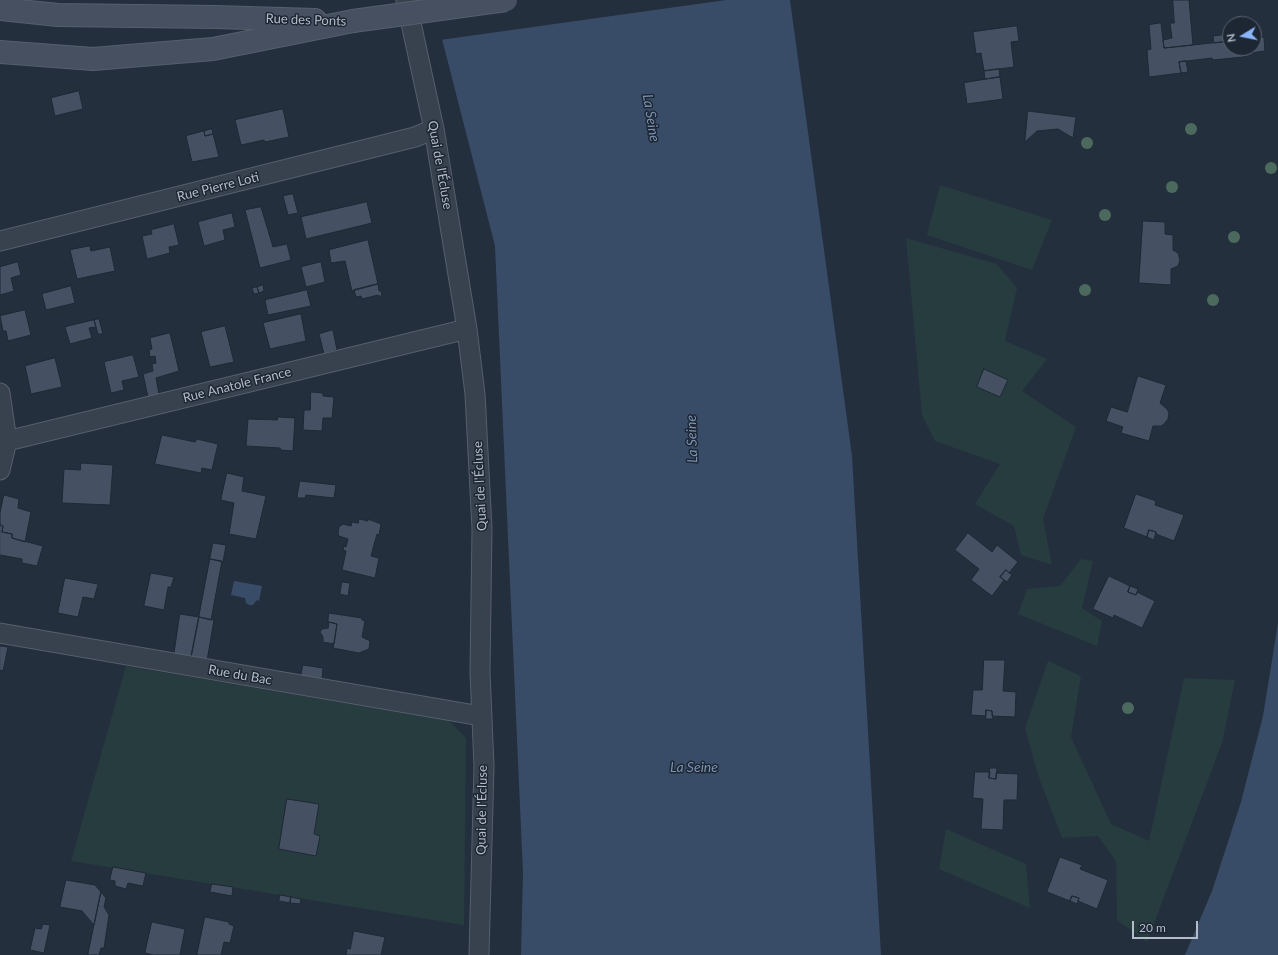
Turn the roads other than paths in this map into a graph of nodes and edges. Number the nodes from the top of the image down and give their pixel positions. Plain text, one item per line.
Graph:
1 (406, 0) edge
2 (506, 0) edge
3 (0, 9) edge
4 (352, 21) junction
5 (0, 52) edge
6 (434, 129) junction
7 (0, 241) edge
8 (467, 329) junction
9 (0, 393) edge
10 (7, 441) junction
11 (0, 470) edge
12 (0, 633) edge
13 (481, 716) junction
14 (479, 955) edge

1 - 6 street, Quai de l'Écluse
2 - 4 main road, bridge
3 - 4 main road, Rue des Ponts
4 - 5 main road, Rue des Ponts
6 - 7 street, Rue Pierre Loti
6 - 8 street, Quai de l'Écluse
8 - 10 street, Rue Anatole France
8 - 13 street, Quai de l'Écluse
9 - 10 street
10 - 11 street
12 - 13 street, Rue du Bac
13 - 14 street, Quai de l'Écluse

